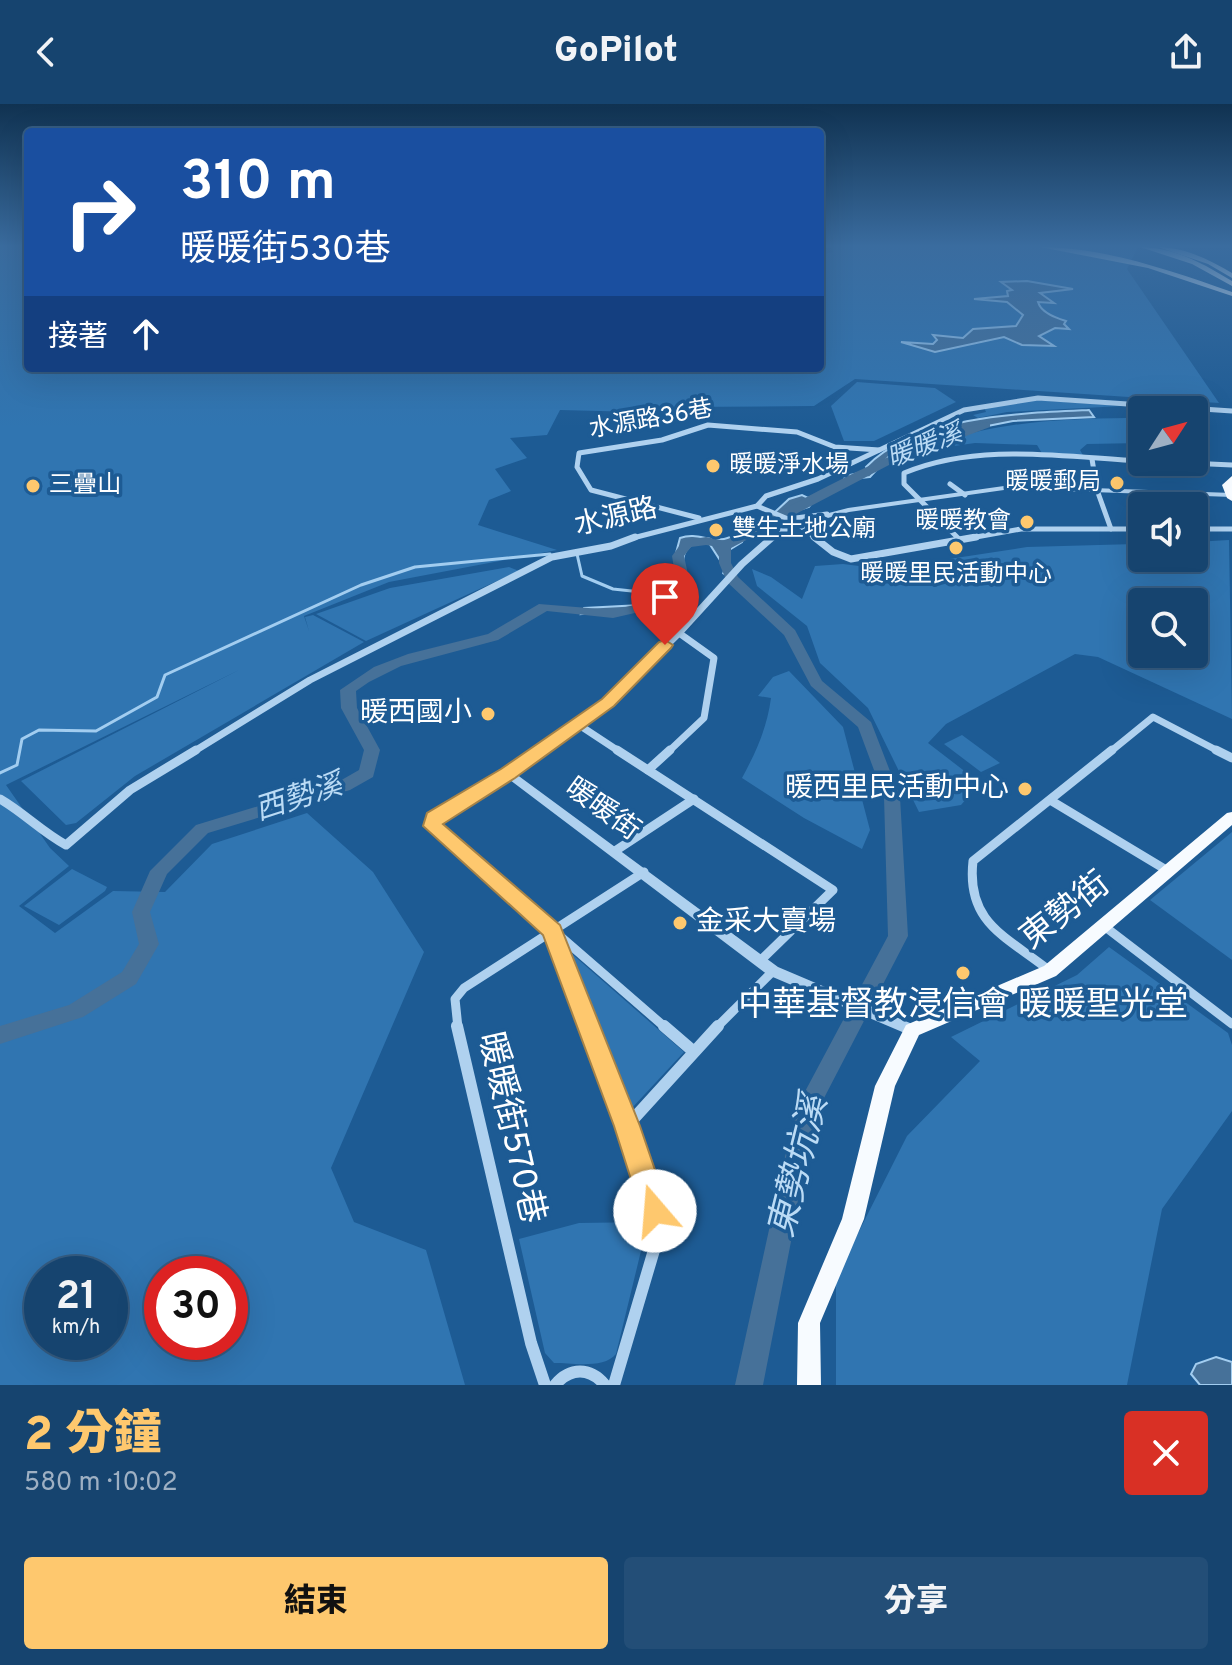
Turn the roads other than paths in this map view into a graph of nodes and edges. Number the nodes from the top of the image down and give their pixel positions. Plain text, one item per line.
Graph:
1 (1232, 411) edge
2 (880, 450) junction
3 (1092, 459) junction
4 (1128, 460) edge
5 (1208, 464) edge
6 (1232, 465) edge
7 (1232, 479) edge
8 (950, 484) dead end
9 (1097, 490) junction
10 (965, 495) junction
11 (1232, 496) edge
12 (922, 502) junction
13 (757, 506) junction
14 (848, 510) junction
15 (685, 513) junction
16 (700, 518) junction
17 (797, 523) junction
18 (676, 527) junction
19 (1111, 529) junction
20 (1128, 529) edge
21 (1208, 529) edge
22 (1232, 529) edge
23 (959, 539) junction
24 (679, 633) junction
25 (576, 723) junction
26 (1232, 758) edge
27 (648, 770) junction
28 (508, 774) junction
29 (0, 799) edge
30 (694, 799) junction
31 (1050, 800) junction
32 (1232, 817) edge
33 (615, 851) junction
34 (1168, 871) junction
35 (644, 872) junction
36 (1104, 926) junction
37 (552, 931) junction
38 (761, 960) junction
39 (773, 971) junction
40 (1050, 971) junction
41 (1232, 1024) edge
42 (904, 1026) junction
43 (693, 1051) junction
44 (627, 1126) junction
45 (545, 1385) edge
46 (555, 1385) edge
47 (605, 1385) edge
48 (614, 1385) edge
49 (809, 1385) edge

1 - 2 street, 水源路
2 - 13 street, 水源路
2 - 15 street, 水源路36巷
3 - 4 street
3 - 9 street
3 - 12 street
5 - 6 street
7 - 11 main road
8 - 10 street
9 - 10 street
9 - 11 street
9 - 19 street
10 - 12 street
12 - 14 street
12 - 23 street
13 - 14 street
13 - 16 street, 水源路
14 - 17 street
15 - 16 street, 水源路36巷
15 - 18 street
16 - 18 street, 水源路
17 - 23 street
17 - 24 street, 暖暖街
18 - 29 street, 水源路
19 - 20 street
19 - 23 street
21 - 22 street
24 - 25 street, 暖暖街
24 - 27 street
25 - 27 street
25 - 28 street, 暖暖街
26 - 31 street
27 - 30 street
28 - 33 street, 暖暖街
28 - 37 street
30 - 33 street
30 - 38 street
31 - 34 street
31 - 40 street
32 - 34 main road, 東勢街
33 - 35 street, 暖暖街
34 - 36 main road, 東勢街
35 - 37 street, 暖暖街570巷
35 - 38 street, 暖暖街
36 - 40 main road, 東勢街
36 - 41 street
37 - 43 street
37 - 44 street
37 - 45 street, 暖暖街570巷
38 - 39 street, 暖暖街
39 - 42 street, 暖暖街
39 - 43 street
40 - 42 main road, 東勢街
42 - 49 main road
43 - 44 street
44 - 48 street
46 - 47 street

